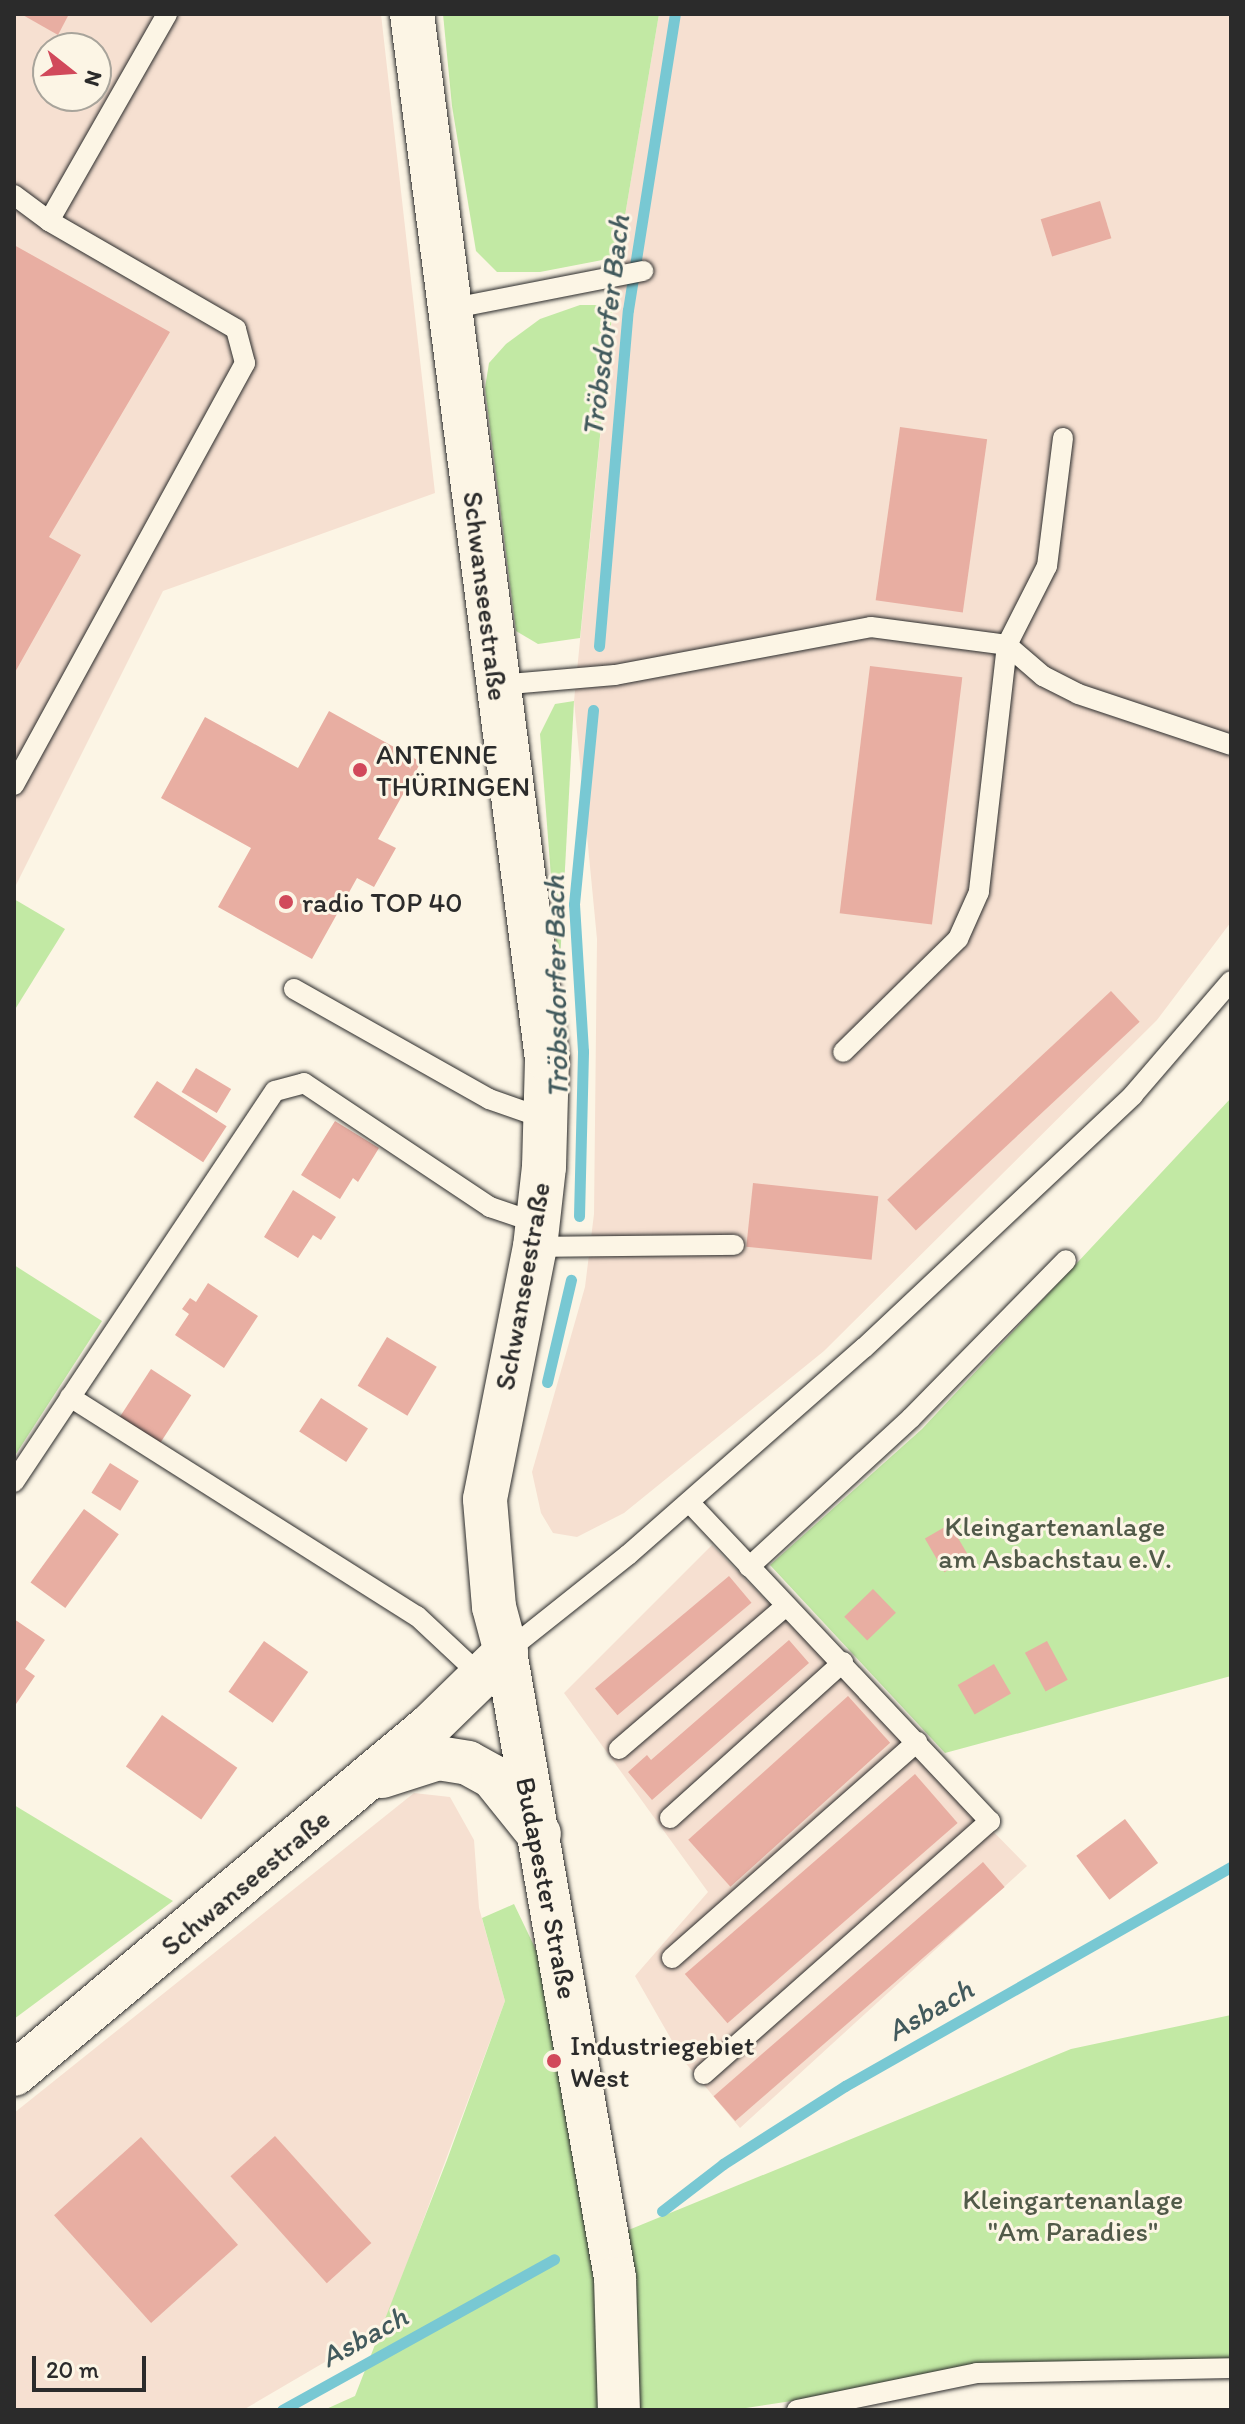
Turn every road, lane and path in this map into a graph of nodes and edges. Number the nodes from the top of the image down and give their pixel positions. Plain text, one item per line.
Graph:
1 (167, 14) edge
2 (412, 14) edge
3 (14, 195) edge
4 (49, 221) junction
5 (643, 271) dead end
6 (449, 309) junction
7 (1063, 438) dead end
8 (1007, 645) junction
9 (498, 685) junction
10 (1231, 745) edge
11 (14, 785) edge
12 (1231, 981) edge
13 (294, 989) dead end
14 (843, 1052) dead end
15 (546, 1119) junction
16 (536, 1235) junction
17 (734, 1245) dead end
18 (1066, 1260) dead end
19 (70, 1397) junction
20 (14, 1482) edge
21 (689, 1502) junction
22 (749, 1567) junction
23 (786, 1606) junction
24 (843, 1662) junction
25 (493, 1664) junction
26 (917, 1742) junction
27 (619, 1749) dead end
28 (361, 1783) junction
29 (670, 1818) dead end
30 (539, 1834) junction
31 (672, 1958) dead end
32 (14, 2074) edge
33 (704, 2074) dead end
34 (1231, 2368) edge
35 (619, 2410) edge
36 (797, 2410) edge

1 - 4 lane
2 - 6 street, Schwanseestraße
3 - 4 lane
4 - 11 lane
5 - 6 lane
6 - 9 street, Schwanseestraße
7 - 8 lane
8 - 9 lane
8 - 10 lane
8 - 14 lane
9 - 15 street, Schwanseestraße
12 - 21 lane, Schwanseestraße
13 - 15 lane
15 - 16 street, Schwanseestraße
16 - 17 lane
16 - 19 lane
16 - 25 street, Schwanseestraße
18 - 22 lane
19 - 20 lane
19 - 25 lane
21 - 22 lane
21 - 25 lane, Schwanseestraße
22 - 23 lane
23 - 24 lane
23 - 27 lane
24 - 26 lane
24 - 29 lane
25 - 28 street, Schwanseestraße
25 - 30 street, Budapester Straße
26 - 31 lane
26 - 33 lane
28 - 30 street
28 - 32 street, Schwanseestraße
30 - 35 street, Budapester Straße
34 - 36 lane

